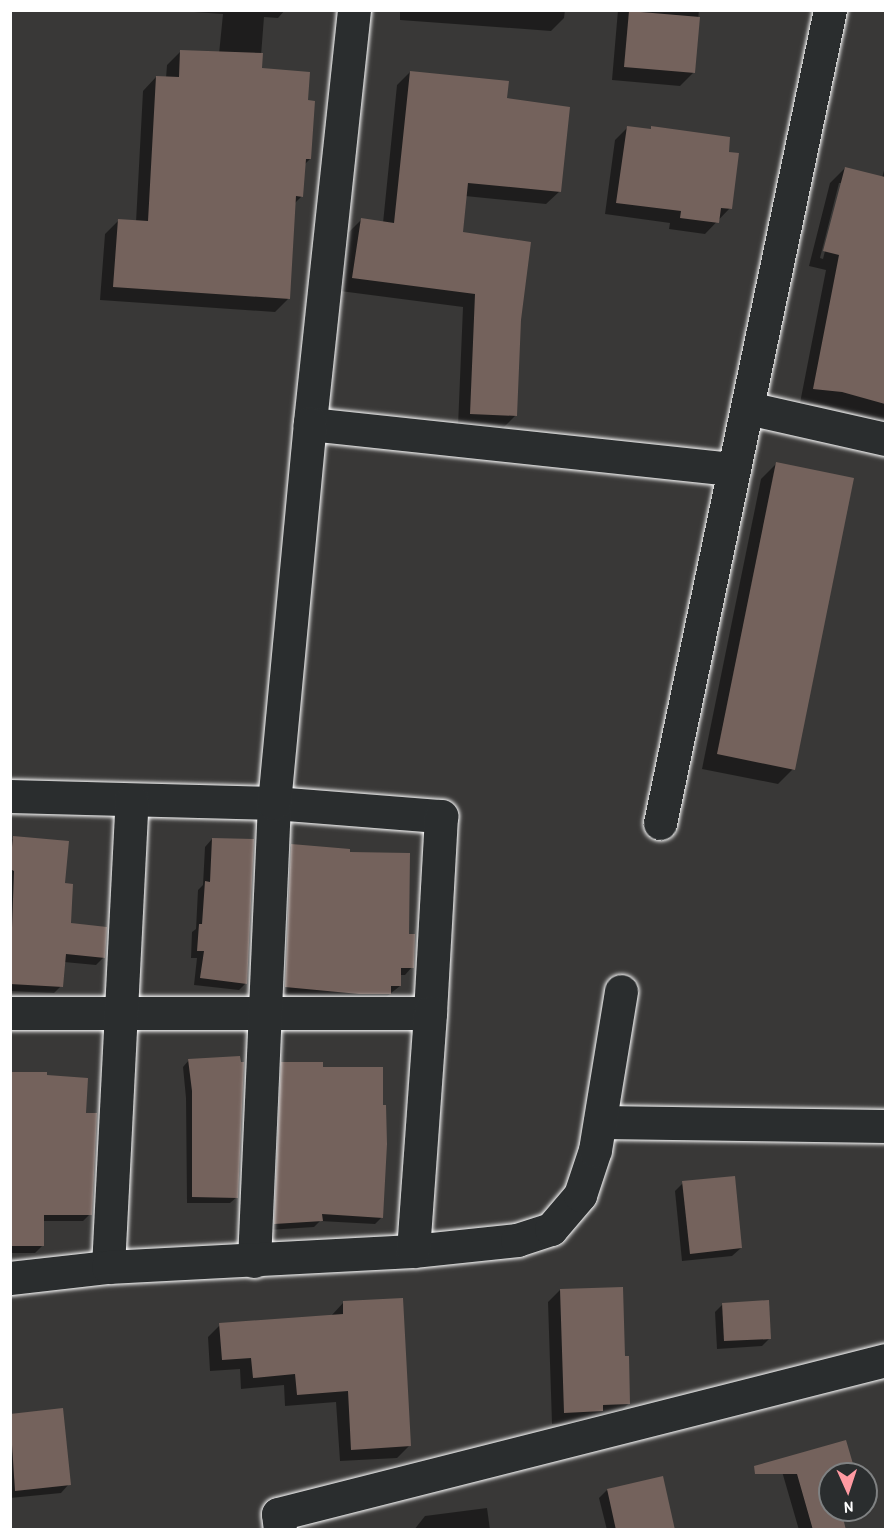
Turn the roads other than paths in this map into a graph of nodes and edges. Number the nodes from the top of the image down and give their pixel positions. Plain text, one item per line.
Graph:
1 (354, 10) edge
2 (830, 10) edge
3 (748, 408) junction
4 (310, 424) junction
5 (885, 439) edge
6 (734, 469) junction
7 (10, 796) edge
8 (132, 801) junction
9 (274, 803) junction
10 (660, 823) dead end
11 (621, 991) dead end
12 (10, 1013) edge
13 (430, 1013) junction
14 (122, 1014) junction
15 (266, 1014) junction
16 (600, 1122) junction
17 (885, 1126) edge
18 (414, 1251) junction
19 (254, 1261) junction
20 (108, 1267) junction
21 (10, 1278) edge
22 (885, 1360) edge
23 (280, 1530) edge

1 - 4 street
2 - 3 street
3 - 5 street
3 - 6 street
4 - 6 street
4 - 9 street
6 - 10 street
7 - 8 street
8 - 9 street
8 - 14 street
9 - 13 street
9 - 15 street
11 - 16 street
12 - 14 street
13 - 15 street
13 - 18 street
14 - 15 street
14 - 20 street
15 - 19 street
16 - 17 street
16 - 18 street
18 - 19 street
19 - 20 street
20 - 21 street
22 - 23 street

